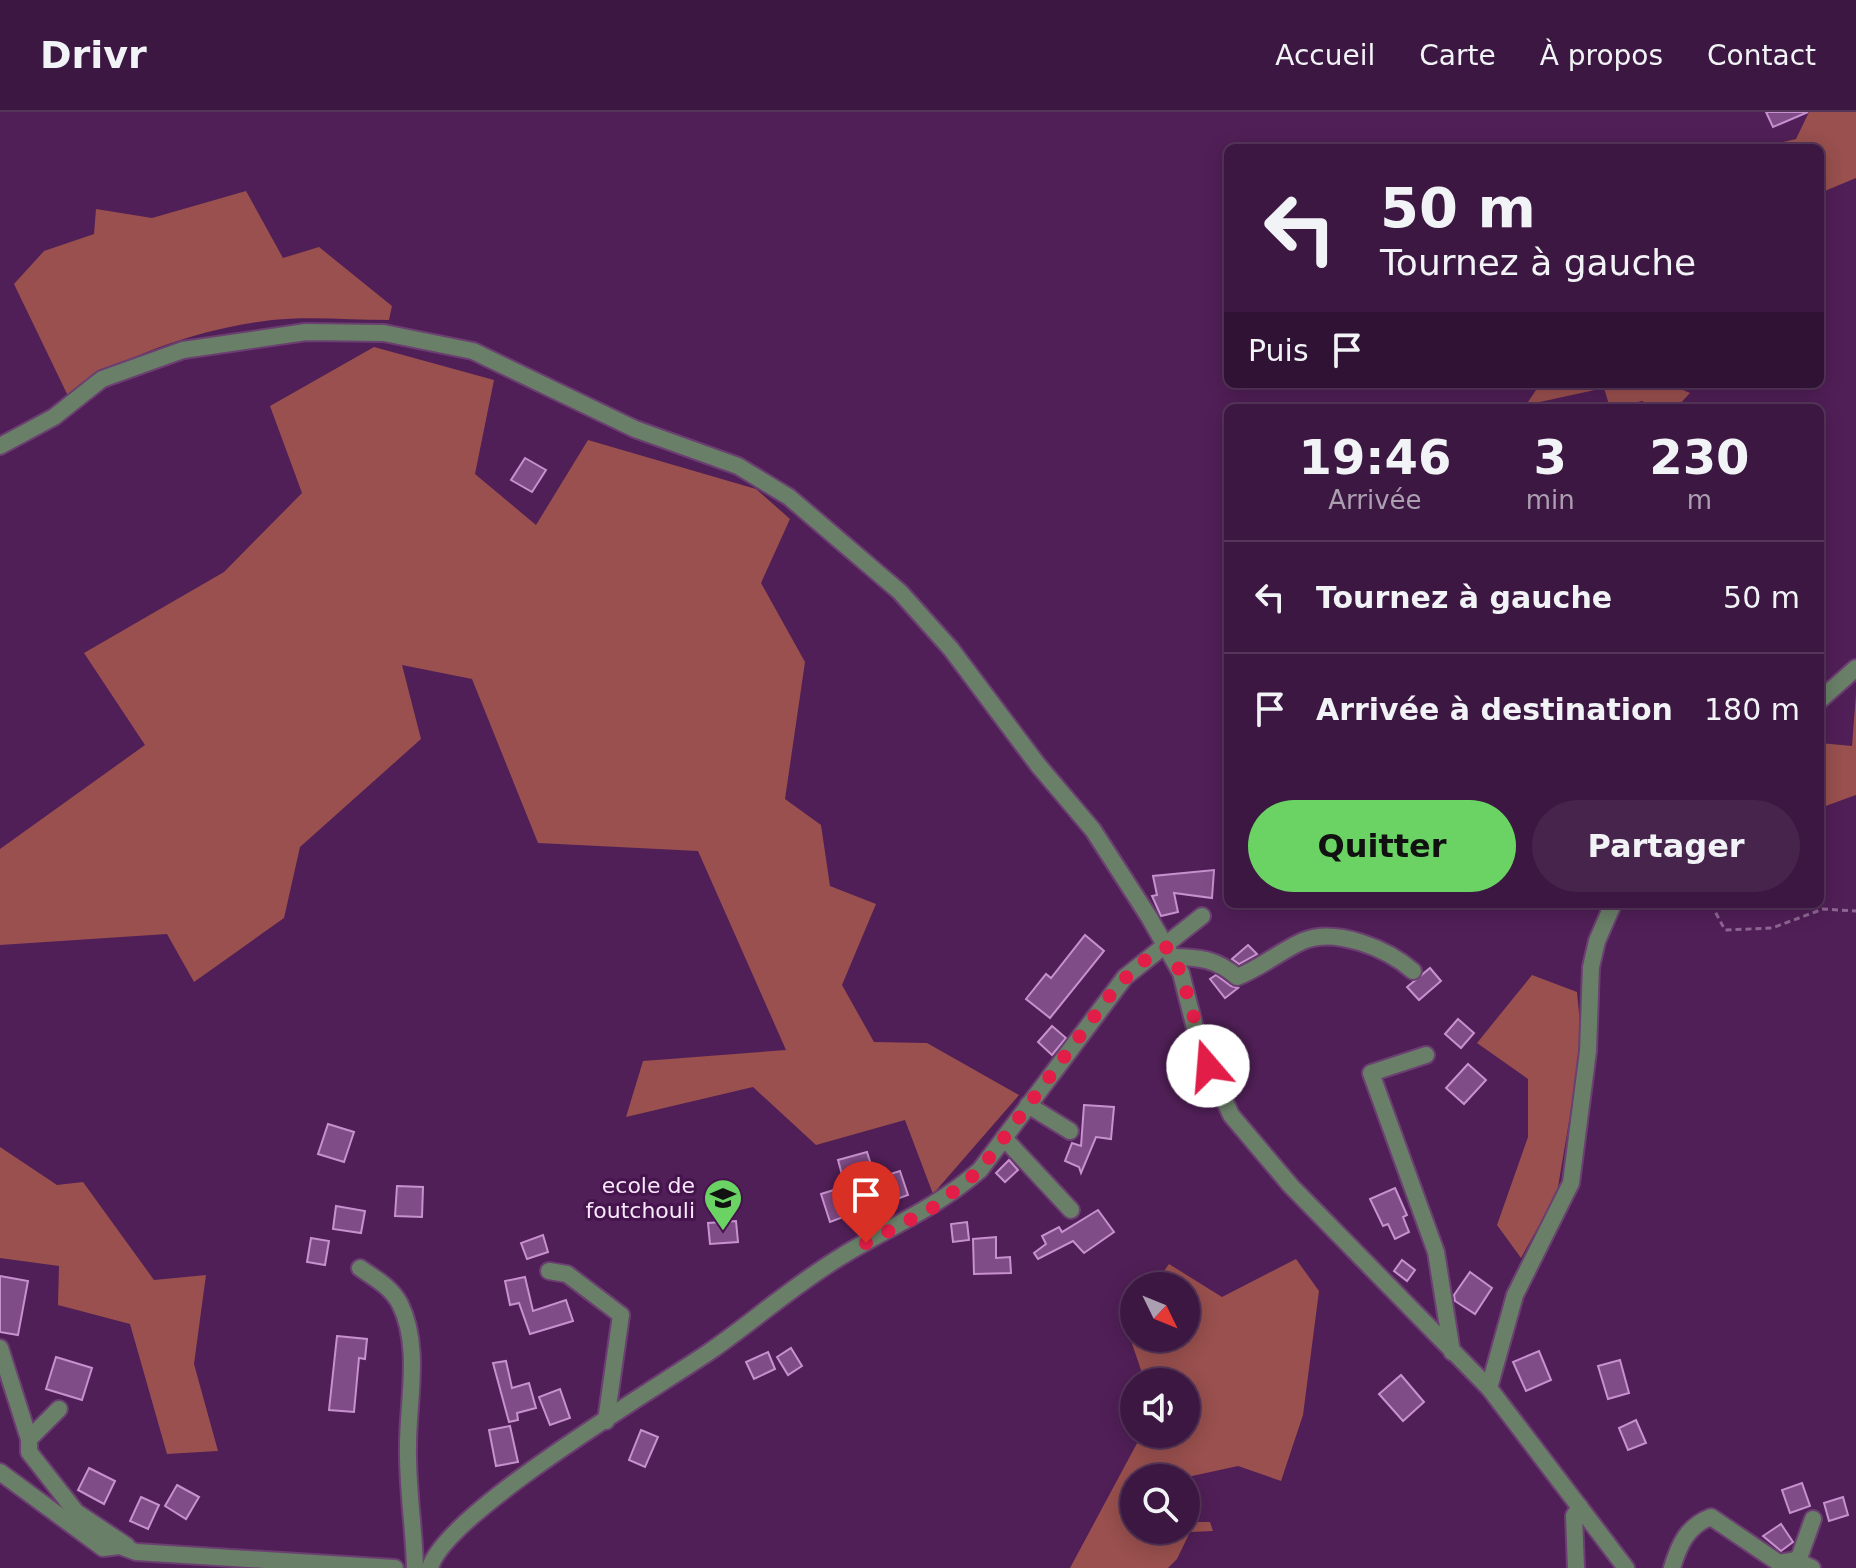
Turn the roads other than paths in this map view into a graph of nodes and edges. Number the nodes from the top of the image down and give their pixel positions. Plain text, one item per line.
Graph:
1 (0, 446) edge
2 (1856, 668) edge
3 (1824, 696) edge
4 (1611, 908) edge
5 (1202, 916) dead end
6 (1169, 952) junction
7 (1413, 971) dead end
8 (1426, 1055) dead end
9 (1028, 1105) junction
10 (1070, 1131) dead end
11 (1004, 1138) junction
12 (1071, 1210) dead end
13 (360, 1268) dead end
14 (549, 1271) dead end
15 (0, 1348) edge
16 (1452, 1352) junction
17 (1489, 1388) junction
18 (59, 1409) dead end
19 (606, 1421) junction
20 (29, 1439) junction
21 (0, 1472) edge
22 (1580, 1507) junction
23 (1813, 1519) dead end
24 (136, 1552) junction
25 (1805, 1564) edge
26 (395, 1568) edge
27 (415, 1568) edge
28 (427, 1568) edge
29 (1576, 1568) edge
30 (1626, 1568) edge
31 (1672, 1568) edge

1 - 6 street
2 - 3 street
4 - 17 street
5 - 6 street
6 - 7 street
6 - 9 street
6 - 16 street
8 - 16 street
9 - 10 street
9 - 11 street
11 - 12 street
11 - 19 street
13 - 27 street
14 - 19 street
15 - 20 street
16 - 17 street
17 - 22 street
18 - 20 street
19 - 28 street
20 - 24 street
21 - 24 street
22 - 29 street
22 - 30 street
23 - 25 street
24 - 26 street
25 - 31 street

